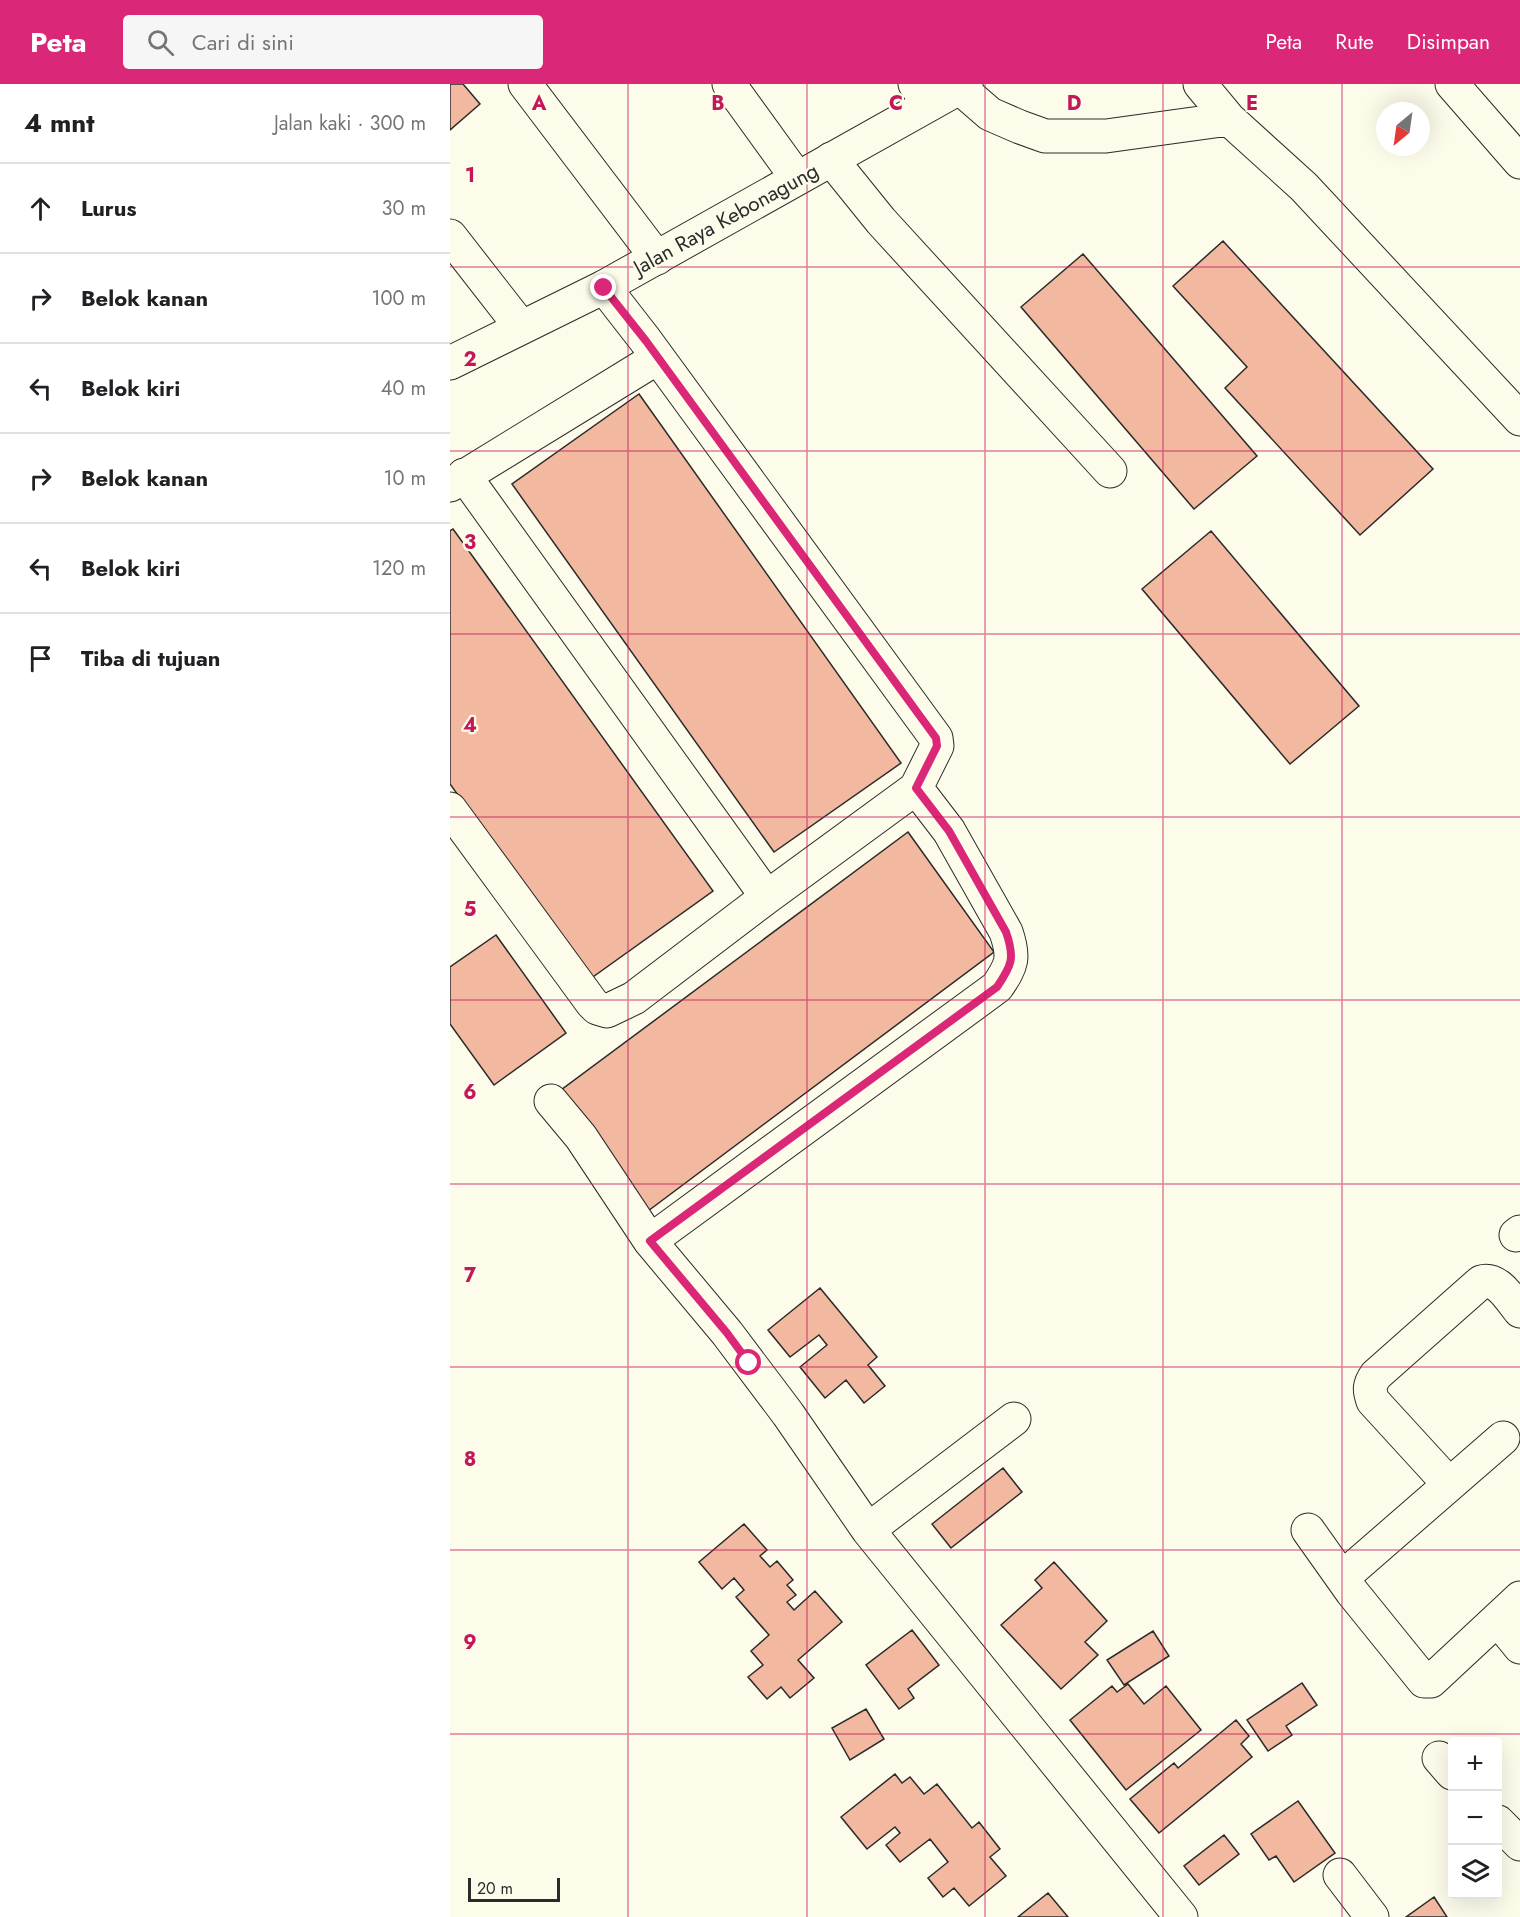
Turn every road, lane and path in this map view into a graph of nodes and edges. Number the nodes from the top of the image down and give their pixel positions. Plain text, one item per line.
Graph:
1 (525, 84) edge
2 (730, 84) edge
3 (1200, 84) edge
4 (1452, 84) edge
5 (963, 86) edge
6 (922, 94) edge
7 (1229, 119) junction
8 (831, 159) junction
9 (1520, 162) edge
10 (797, 178) junction
11 (450, 236) edge
12 (657, 258) junction
13 (604, 288) junction
14 (521, 327) junction
15 (657, 358) junction
16 (450, 363) edge
17 (1520, 419) edge
18 (1110, 471) dead end
19 (457, 480) edge
20 (916, 788) junction
21 (450, 809) edge
22 (767, 897) junction
23 (551, 1101) dead end
24 (650, 1241) junction
25 (1520, 1311) edge
26 (1014, 1419) dead end
27 (1514, 1439) edge
28 (1449, 1484) junction
29 (868, 1530) junction
30 (1308, 1530) dead end
31 (1342, 1578) junction
32 (1509, 1609) edge
33 (1520, 1647) edge
34 (1502, 1827) edge
35 (1520, 1844) edge
36 (1340, 1875) dead end
37 (1181, 1917) edge
38 (1372, 1917) edge

1 - 12 main road
2 - 10 main road
3 - 7 main road
4 - 9 main road
5 - 6 main road, Jalan Raya Kebonagung
5 - 7 main road
6 - 8 main road, Jalan Raya Kebonagung
7 - 17 main road
8 - 10 main road, Jalan Raya Kebonagung
8 - 18 main road
10 - 12 main road, Jalan Raya Kebonagung
11 - 14 main road
12 - 13 main road, Jalan Raya Kebonagung
13 - 14 main road, Jalan Raya Kebonagung
13 - 15 main road
14 - 16 main road, Jalan Raya Kebonagung
15 - 19 main road
15 - 20 main road
19 - 22 main road
20 - 22 main road
20 - 24 main road
21 - 22 main road
23 - 24 main road
24 - 29 main road
25 - 28 main road
26 - 29 main road
27 - 28 main road
28 - 31 main road
29 - 37 main road
30 - 31 main road
31 - 32 main road
32 - 33 main road
34 - 35 main road
36 - 38 main road

